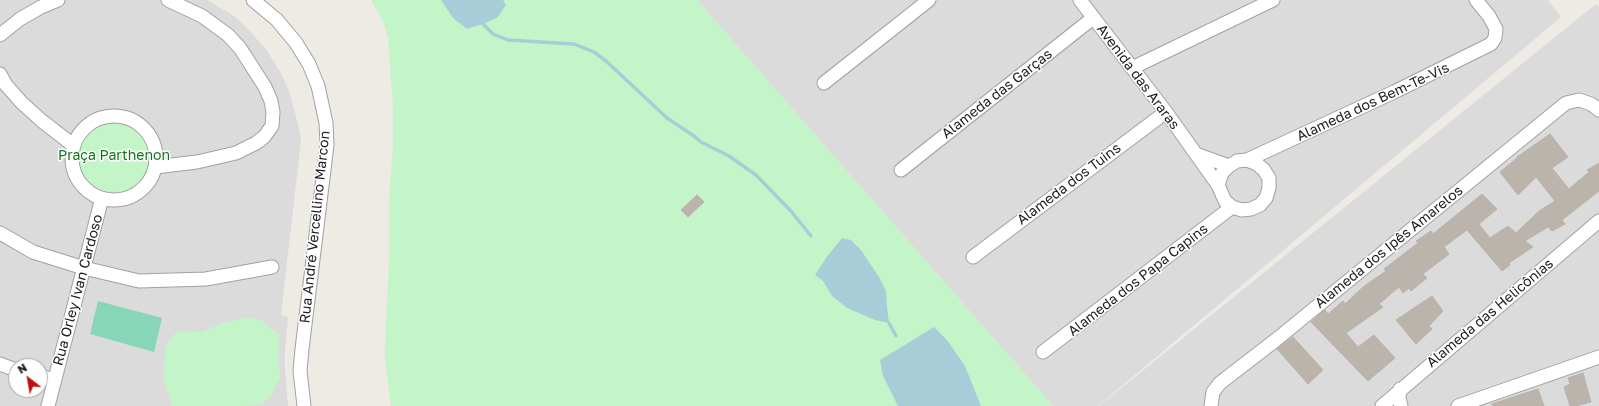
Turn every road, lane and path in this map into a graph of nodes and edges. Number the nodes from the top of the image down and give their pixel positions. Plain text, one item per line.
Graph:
1 (58, 0) edge
2 (168, 0) edge
3 (253, 0) edge
4 (928, 0) edge
5 (1080, 0) edge
6 (1273, 0) edge
7 (1476, 0) edge
8 (1093, 18) junction
9 (0, 35) edge
10 (1132, 68) junction
11 (0, 74) edge
12 (824, 83) dead end
13 (1599, 110) edge
14 (1166, 112) junction
15 (74, 145) junction
16 (1196, 154) junction
17 (1247, 160) junction
18 (1229, 166) junction
19 (155, 167) junction
20 (901, 170) dead end
21 (1218, 185) junction
22 (102, 198) junction
23 (1232, 207) junction
24 (1599, 221) edge
25 (0, 233) edge
26 (973, 257) dead end
27 (272, 267) dead end
28 (84, 268) junction
29 (1043, 352) dead end
30 (1599, 357) edge
31 (48, 378) edge
32 (54, 380) junction
33 (1400, 389) junction
34 (48, 406) edge
35 (304, 406) edge
36 (1211, 406) edge
37 (1382, 406) edge
38 (1401, 406) edge
39 (1458, 406) edge

1 - 9 street
2 - 19 street
3 - 35 street, Rua André Vercellino Marcon
4 - 12 street
5 - 8 street, Avenida das Araras
6 - 10 street
7 - 17 street, Alameda dos Bem-Te-Vis
8 - 10 street, Avenida das Araras
8 - 20 street, Alameda das Garças
10 - 14 street, Avenida das Araras
11 - 15 street
13 - 36 street, Alameda dos Ipês Amarelos
14 - 16 street, Avenida das Araras
14 - 26 street, Alameda dos Tuins
15 - 19 street
15 - 22 street
16 - 18 street
16 - 21 street, Avenida das Araras
17 - 18 street
17 - 23 street
18 - 21 street
19 - 22 street
21 - 23 street
22 - 28 street, Rua Orley Ivan Cardoso
23 - 29 street, Alameda dos Papa Capins
24 - 33 street, Alameda das Helicônias
25 - 28 street
27 - 28 street
28 - 32 street, Rua Orley Ivan Cardoso
30 - 39 street
31 - 32 street
32 - 34 street, Rua Orley Ivan Cardoso
33 - 37 street, Alameda das Helicônias
33 - 38 street

